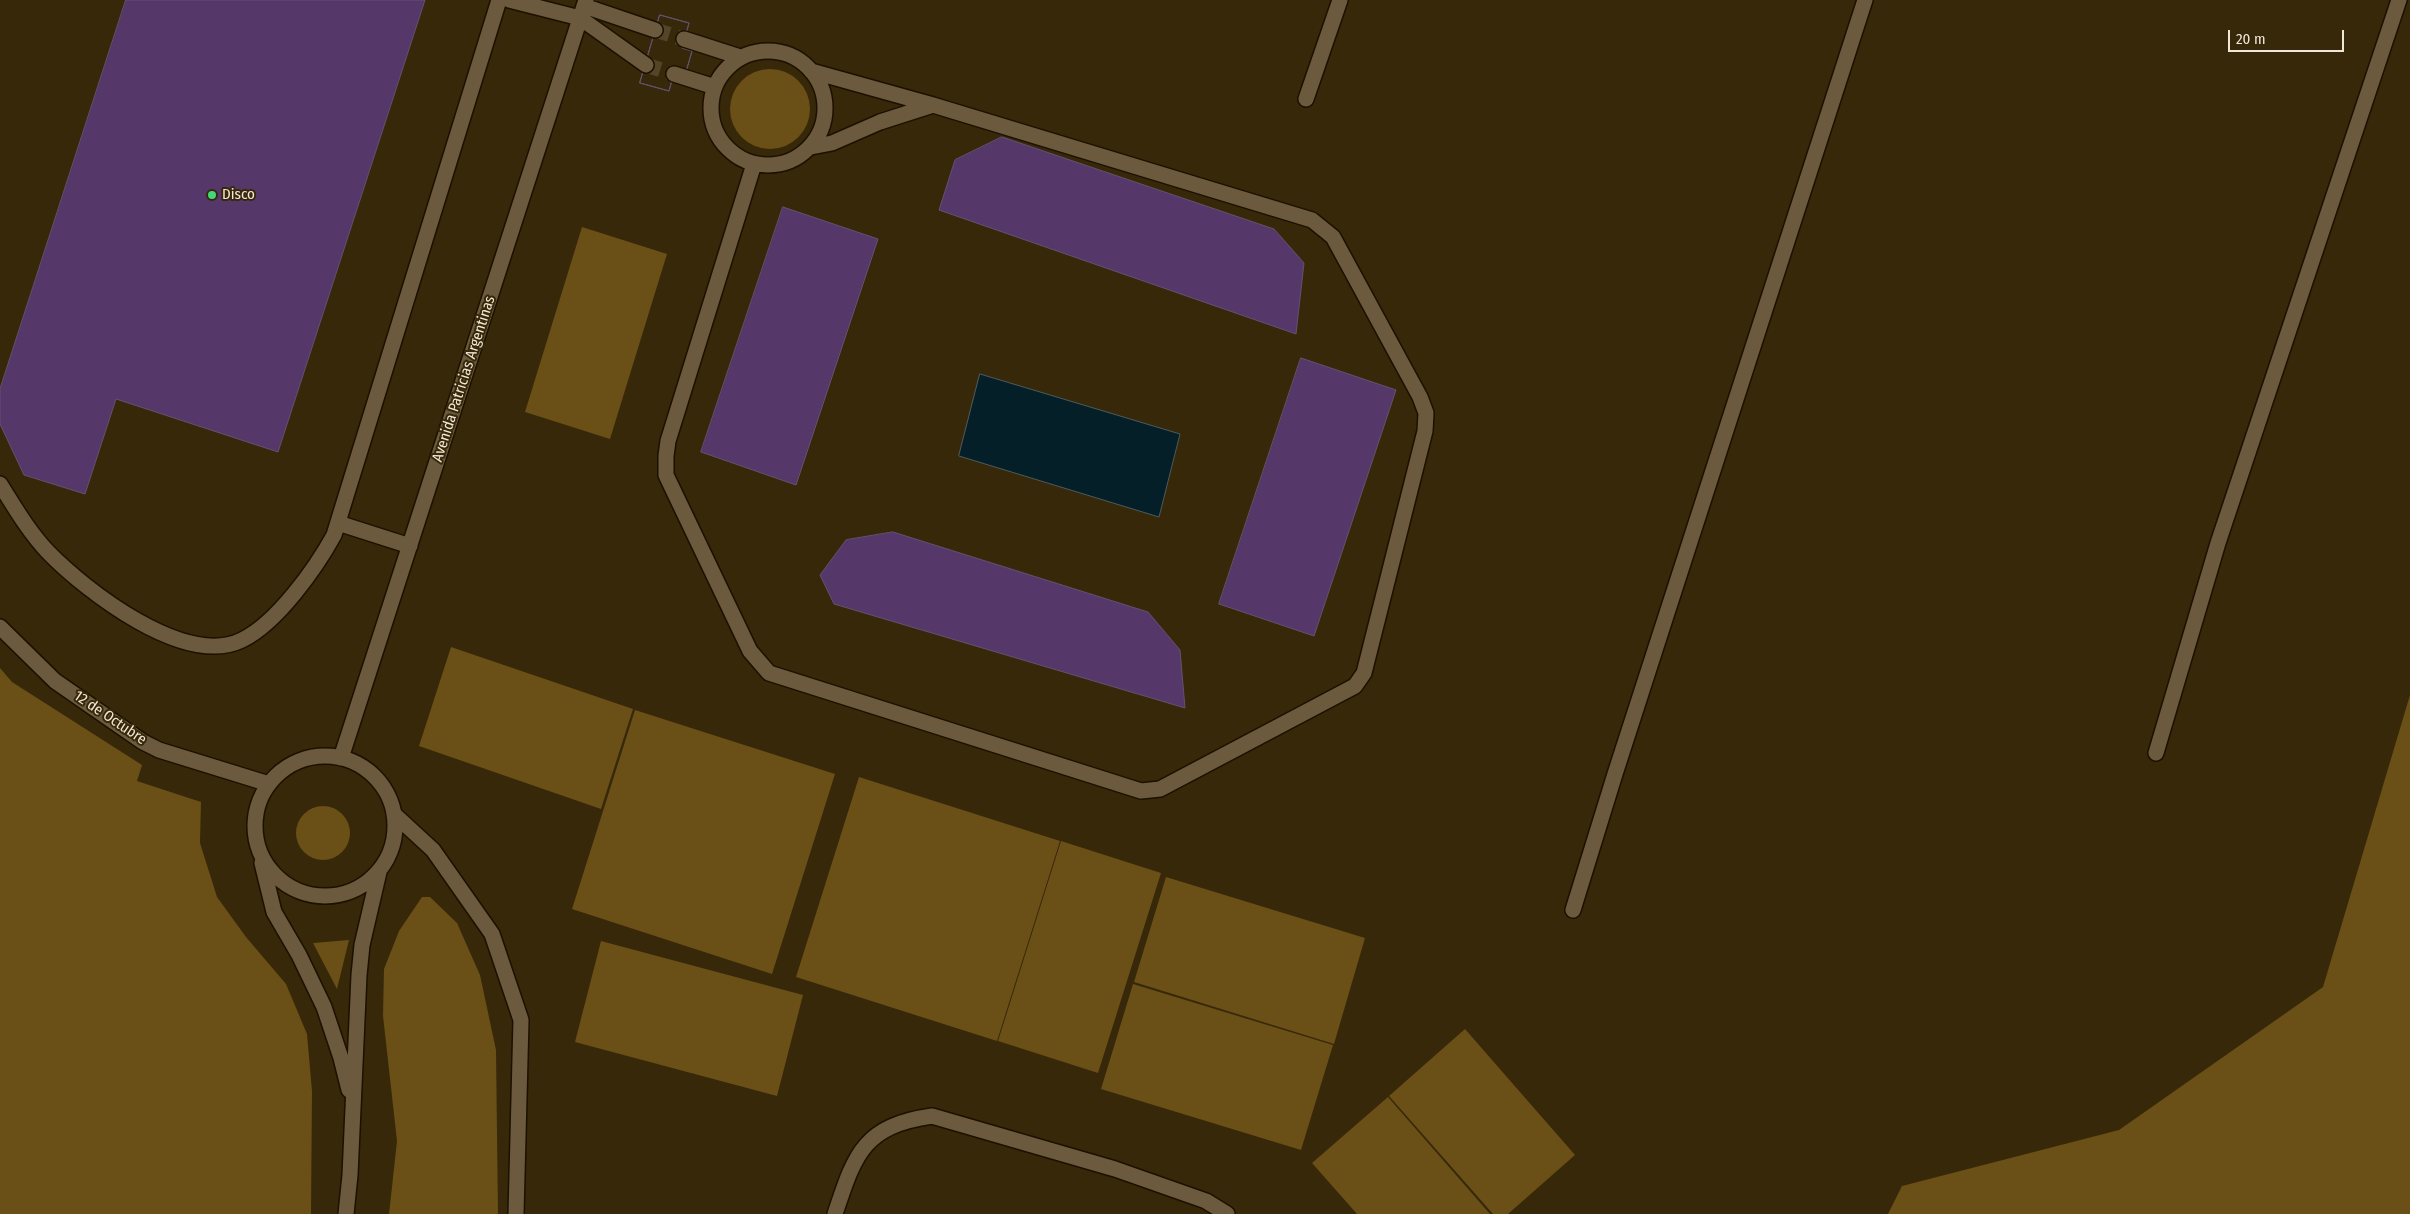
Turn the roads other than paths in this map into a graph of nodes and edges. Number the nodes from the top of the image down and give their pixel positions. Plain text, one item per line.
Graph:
1 (499, 0) edge
2 (509, 0) edge
3 (1340, 0) edge
4 (1865, 0) edge
5 (2399, 0) edge
6 (583, 8) edge
7 (655, 30) tunnel mouth
8 (684, 39) tunnel mouth
9 (740, 57) junction
10 (646, 65) tunnel mouth
11 (811, 70) junction
12 (674, 74) tunnel mouth
13 (715, 87) junction
14 (1306, 99) dead end
15 (933, 105) junction
16 (811, 147) junction
17 (754, 164) junction
18 (0, 484) edge
19 (338, 523) junction
20 (410, 546) junction
21 (0, 627) edge
22 (2156, 753) dead end
23 (341, 758) junction
24 (269, 784) junction
25 (394, 815) junction
26 (257, 840) junction
27 (379, 872) junction
28 (1573, 910) dead end
29 (353, 1106) junction
30 (346, 1214) edge
31 (516, 1214) edge
32 (835, 1214) edge
33 (1227, 1214) edge

1 - 19 street
2 - 6 street
3 - 14 street
4 - 28 street
5 - 22 street
6 - 7 street
6 - 10 street
6 - 20 street, Avenida Patricias Argentinas
8 - 9 street
9 - 11 street
9 - 13 street
11 - 15 street
11 - 16 street
12 - 13 street
13 - 17 street
15 - 16 street
15 - 17 street
16 - 17 street
18 - 19 street
19 - 20 street
20 - 23 street, Avenida Patricias Argentinas
21 - 24 street, 12 de Octubre
23 - 24 street
23 - 25 street
24 - 26 street
25 - 27 street
25 - 31 street
26 - 27 street
26 - 29 street
27 - 29 street
29 - 30 street
32 - 33 street

